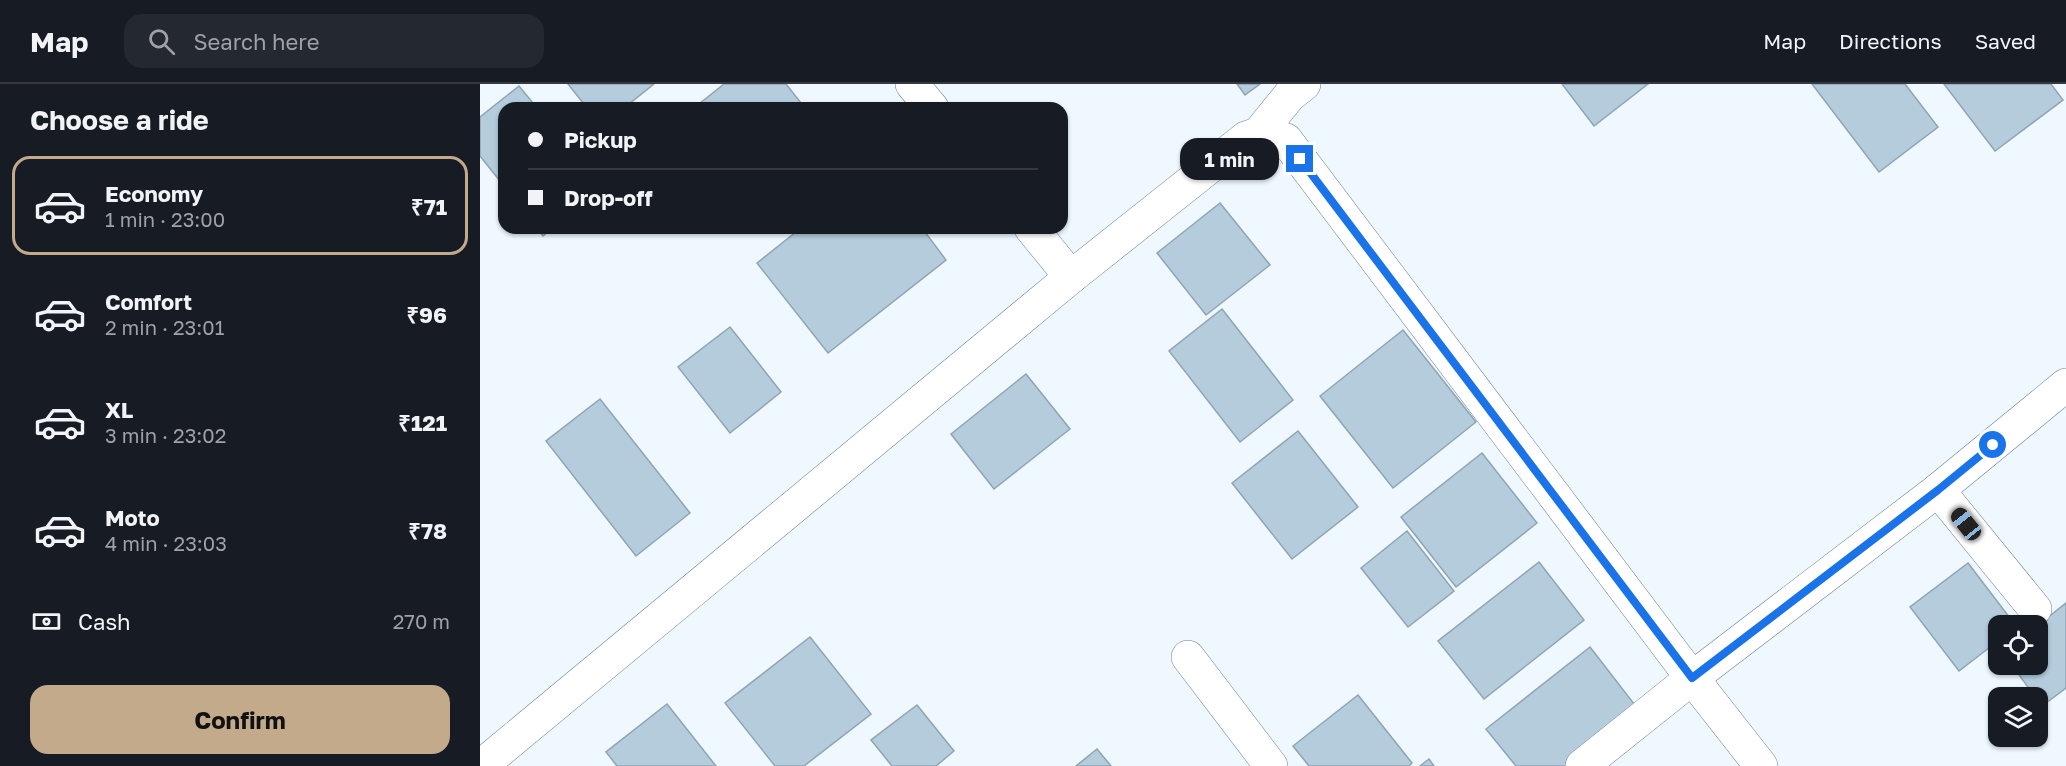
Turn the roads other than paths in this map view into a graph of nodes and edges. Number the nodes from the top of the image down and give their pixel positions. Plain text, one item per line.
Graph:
1 (912, 84) edge
2 (1304, 84) edge
3 (927, 102) edge
4 (1259, 133) junction
5 (1036, 234) edge
6 (1071, 277) junction
7 (2066, 385) edge
8 (1938, 490) junction
9 (2035, 609) dead end
10 (1188, 657) dead end
11 (1692, 678) junction
12 (482, 766) edge
13 (1271, 766) edge
14 (1582, 766) edge
15 (1761, 766) edge

1 - 3 street
2 - 4 street
4 - 6 street
4 - 11 street
5 - 6 street
6 - 12 street
7 - 8 street
8 - 9 street
8 - 11 street
10 - 13 street
11 - 14 street
11 - 15 street

